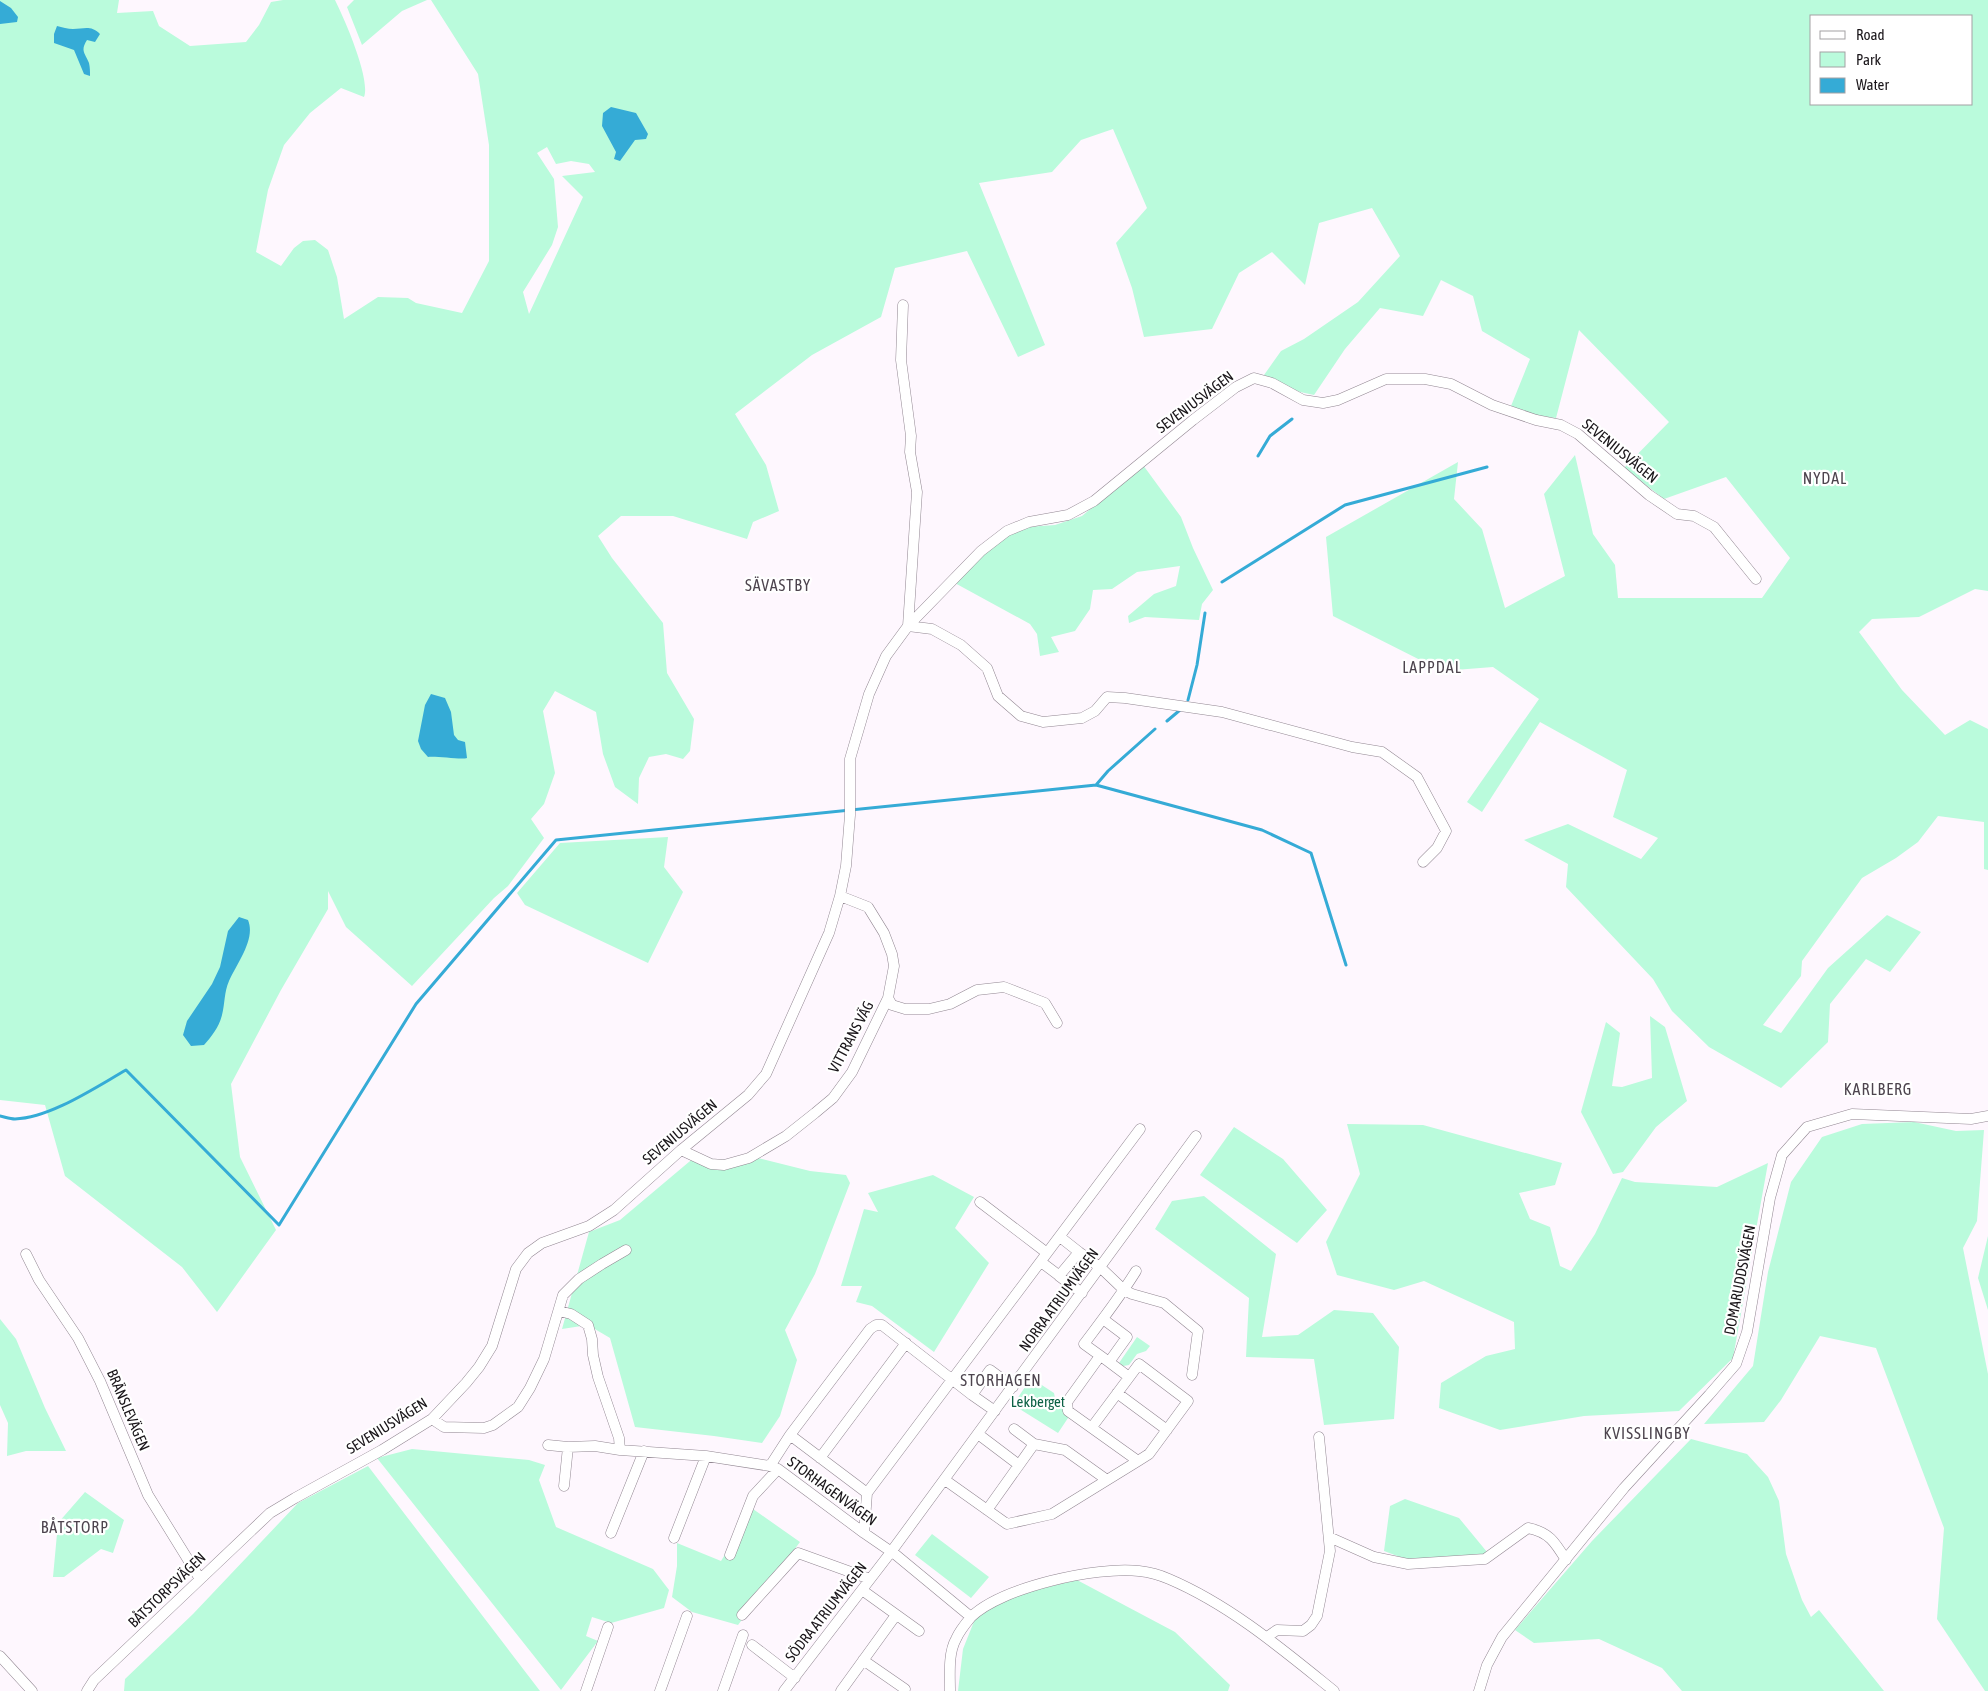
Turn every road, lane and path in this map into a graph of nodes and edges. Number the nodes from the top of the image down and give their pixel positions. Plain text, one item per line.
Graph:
1 (903, 305) dead end
2 (1756, 579) dead end
3 (908, 626) junction
4 (1424, 862) dead end
5 (840, 896) junction
6 (888, 998) junction
7 (1057, 1023) dead end
8 (1988, 1116) edge
9 (1140, 1129) dead end
10 (1196, 1136) dead end
11 (681, 1150) junction
12 (980, 1202) dead end
13 (1060, 1237) junction
14 (626, 1250) dead end
15 (1079, 1252) junction
16 (26, 1254) dead end
17 (1044, 1257) junction
18 (1101, 1268) junction
19 (1136, 1271) dead end
20 (1061, 1277) junction
21 (1124, 1290) junction
22 (1082, 1293) junction
23 (558, 1312) junction
24 (1103, 1319) junction
25 (906, 1343) junction
26 (1104, 1359) junction
27 (1192, 1375) dead end
28 (1129, 1377) junction
29 (952, 1380) junction
30 (1013, 1387) junction
31 (1117, 1393) junction
32 (972, 1395) junction
33 (995, 1411) junction
34 (432, 1419) junction
35 (1092, 1427) junction
36 (1014, 1429) dead end
37 (1167, 1430) junction
38 (978, 1434) junction
39 (790, 1435) junction
40 (1319, 1437) dead end
41 (1034, 1444) junction
42 (548, 1445) dead end
43 (568, 1447) junction
44 (620, 1450) junction
45 (644, 1451) junction
46 (706, 1456) junction
47 (820, 1458) junction
48 (1138, 1462) junction
49 (1019, 1464) junction
50 (774, 1467) junction
51 (944, 1480) junction
52 (1107, 1480) junction
53 (564, 1486) dead end
54 (867, 1493) junction
55 (986, 1510) junction
56 (270, 1513) joint
57 (611, 1533) dead end
58 (864, 1534) junction
59 (1329, 1537) junction
60 (674, 1538) dead end
61 (891, 1552) junction
62 (730, 1556) dead end
63 (1566, 1560) junction
64 (200, 1579) junction
65 (870, 1579) junction
66 (862, 1590) junction
67 (742, 1615) dead end
68 (896, 1615) junction
69 (687, 1616) dead end
70 (971, 1617) junction
71 (608, 1627) dead end
72 (918, 1631) dead end
73 (743, 1635) dead end
74 (1267, 1637) junction
75 (752, 1645) dead end
76 (0, 1656) edge
77 (864, 1660) junction
78 (795, 1678) junction
79 (904, 1689) dead end
80 (32, 1691) edge
81 (87, 1691) edge
82 (586, 1691) edge
83 (660, 1691) edge
84 (723, 1691) edge
85 (784, 1691) edge
86 (841, 1691) edge
87 (950, 1691) edge
88 (1334, 1691) edge
89 (1479, 1691) edge

1 - 3 street
2 - 3 street, SEVENIUSVÄGEN
3 - 4 street
3 - 5 street, SEVENIUSVÄGEN
5 - 6 street, VITTRANS VÄG
5 - 11 street, SEVENIUSVÄGEN
6 - 7 street
6 - 11 street, VITTRANS VÄG
8 - 63 street, DOMARUDDSVÄGEN
9 - 13 street
10 - 18 street, NORRA ATRIUMVÄGEN
11 - 34 street, SEVENIUSVÄGEN
12 - 17 street
13 - 15 street
13 - 17 street
14 - 23 street
15 - 18 street
15 - 20 street
16 - 64 street, BRÄNSLEVÄGEN
17 - 20 street
17 - 29 street
18 - 21 street
18 - 22 street, NORRA ATRIUMVÄGEN
19 - 21 street
20 - 22 street
21 - 24 street
21 - 27 street
22 - 30 street, NORRA ATRIUMVÄGEN
23 - 34 street
23 - 44 street
24 - 26 street
24 - 26 street
25 - 29 street
25 - 39 street
25 - 47 street
26 - 28 street
26 - 35 street
28 - 31 street
28 - 37 street
29 - 32 street
29 - 54 street
30 - 32 street
30 - 33 street, NORRA ATRIUMVÄGEN
31 - 35 street
31 - 37 street
32 - 33 street
33 - 38 street, NORRA ATRIUMVÄGEN
34 - 56 street, SEVENIUSVÄGEN
35 - 48 street
36 - 41 street
37 - 48 street
38 - 49 street
38 - 51 street, NORRA ATRIUMVÄGEN
39 - 47 street
39 - 50 street
40 - 59 street
41 - 49 street
41 - 52 street
42 - 43 street, STORHAGENVÄGEN
43 - 44 street, STORHAGENVÄGEN
43 - 53 street
44 - 45 street, STORHAGENVÄGEN
45 - 46 street, STORHAGENVÄGEN
45 - 57 street
46 - 50 street, STORHAGENVÄGEN
46 - 60 street
47 - 54 street
48 - 52 street
49 - 55 street
50 - 58 street, STORHAGENVÄGEN
50 - 62 street
51 - 55 street
51 - 61 street, NORRA ATRIUMVÄGEN
52 - 55 street
54 - 58 street
56 - 64 street, BÅTSTORPSVÄGEN
58 - 61 street, STORHAGENVÄGEN
59 - 63 street
59 - 74 street
61 - 65 street, SÖDRA ATRIUMVÄGEN
61 - 70 street, STORHAGENVÄGEN
63 - 89 street, DOMARUDDSVÄGEN
64 - 81 street, BÅTSTORPSVÄGEN
65 - 66 street, SÖDRA ATRIUMVÄGEN
65 - 67 street
66 - 68 street
66 - 78 street, SÖDRA ATRIUMVÄGEN
68 - 72 street
68 - 77 street
69 - 83 street
70 - 74 street
70 - 87 street
71 - 82 street
73 - 84 street
74 - 88 street
75 - 78 street
76 - 80 street
77 - 79 street
77 - 86 street
78 - 85 street, SÖDRA ATRIUMVÄGEN

